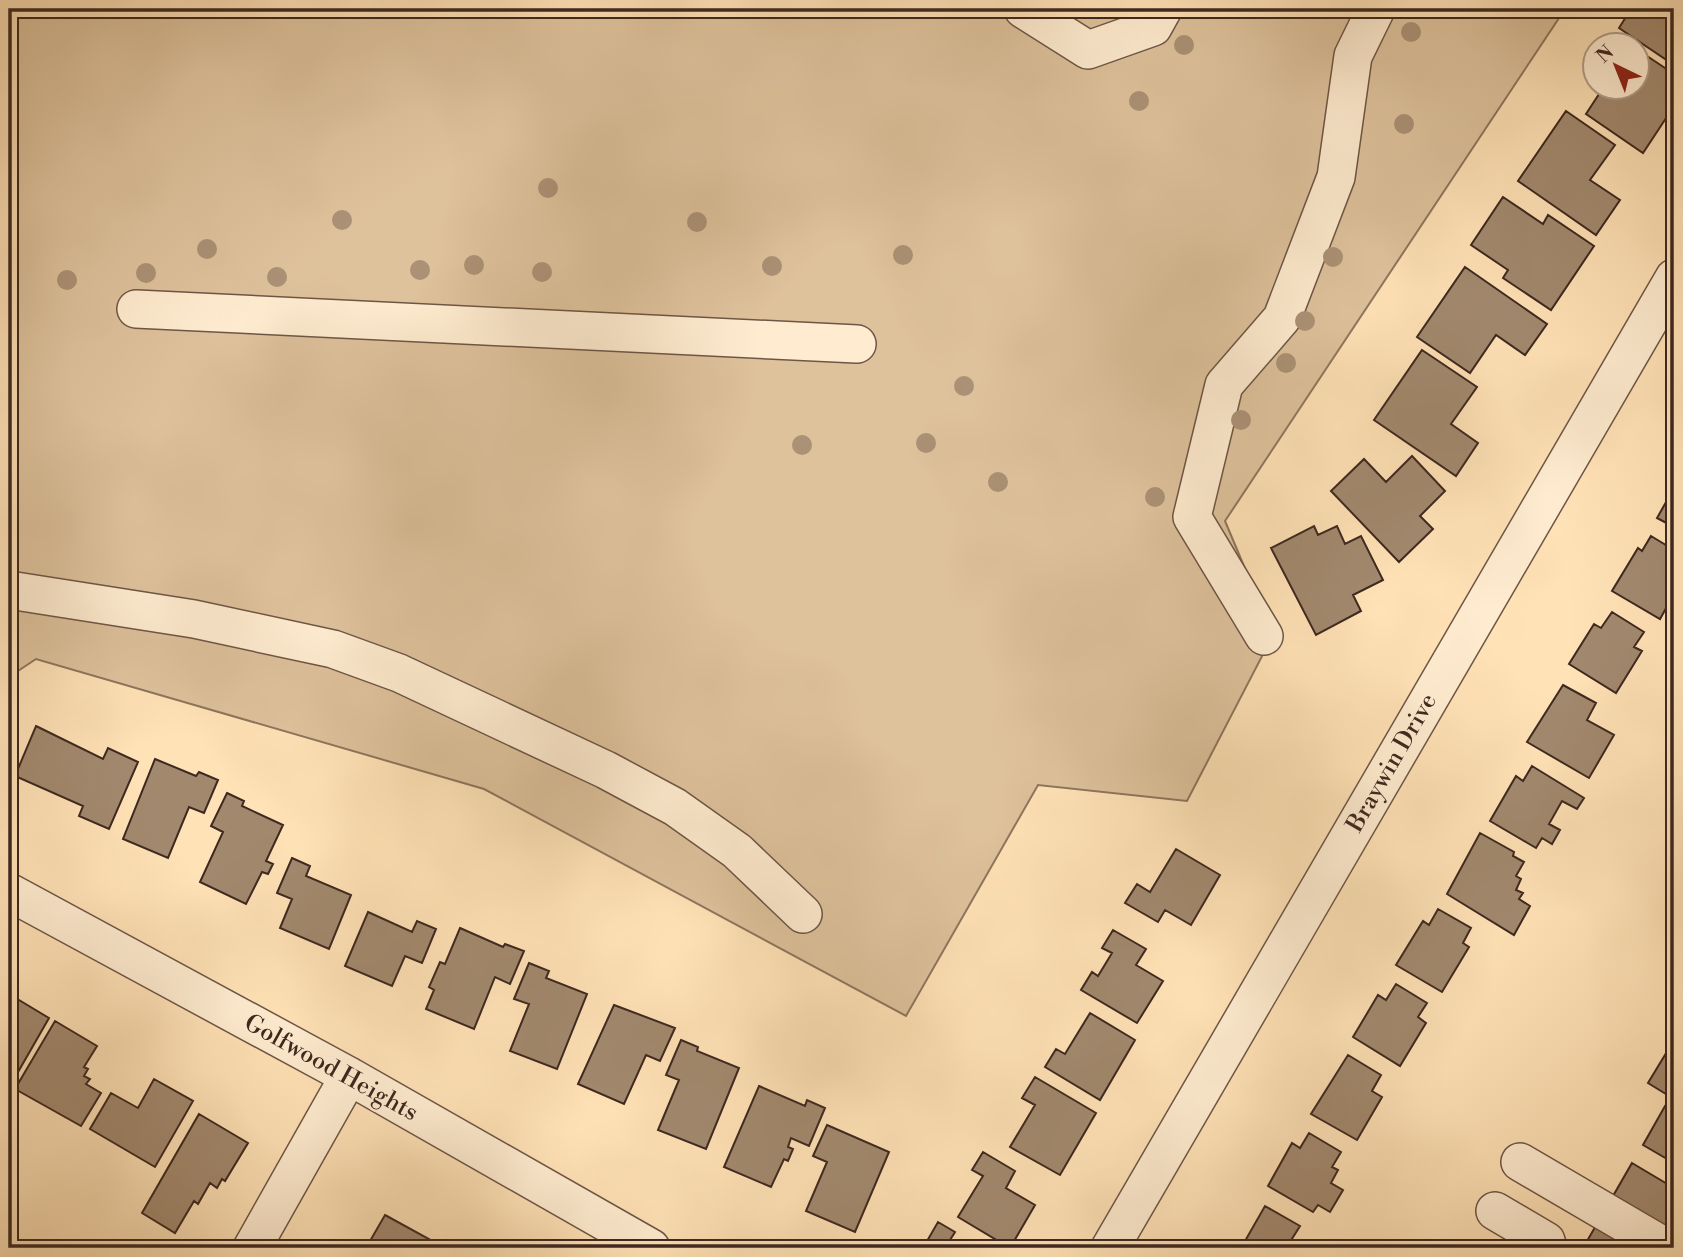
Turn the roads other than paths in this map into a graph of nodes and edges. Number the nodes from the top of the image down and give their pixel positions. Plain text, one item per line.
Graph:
1 (1023, 9) edge
2 (1163, 9) edge
3 (1376, 9) edge
4 (1674, 278) edge
5 (136, 309) dead end
6 (857, 344) dead end
7 (9, 590) edge
8 (1264, 636) dead end
9 (9, 891) edge
10 (803, 914) dead end
11 (349, 1076) junction
12 (1520, 1162) dead end
13 (1495, 1211) dead end
14 (251, 1248) edge
15 (651, 1248) edge
16 (1111, 1248) edge
17 (1548, 1248) edge
18 (1667, 1248) edge

1 - 2 street
3 - 8 street
4 - 16 street, Braywin Drive
5 - 6 street
7 - 10 street
9 - 11 street, Golfwood Heights
11 - 14 street
11 - 15 street, Golfwood Heights
12 - 18 street
13 - 17 street

